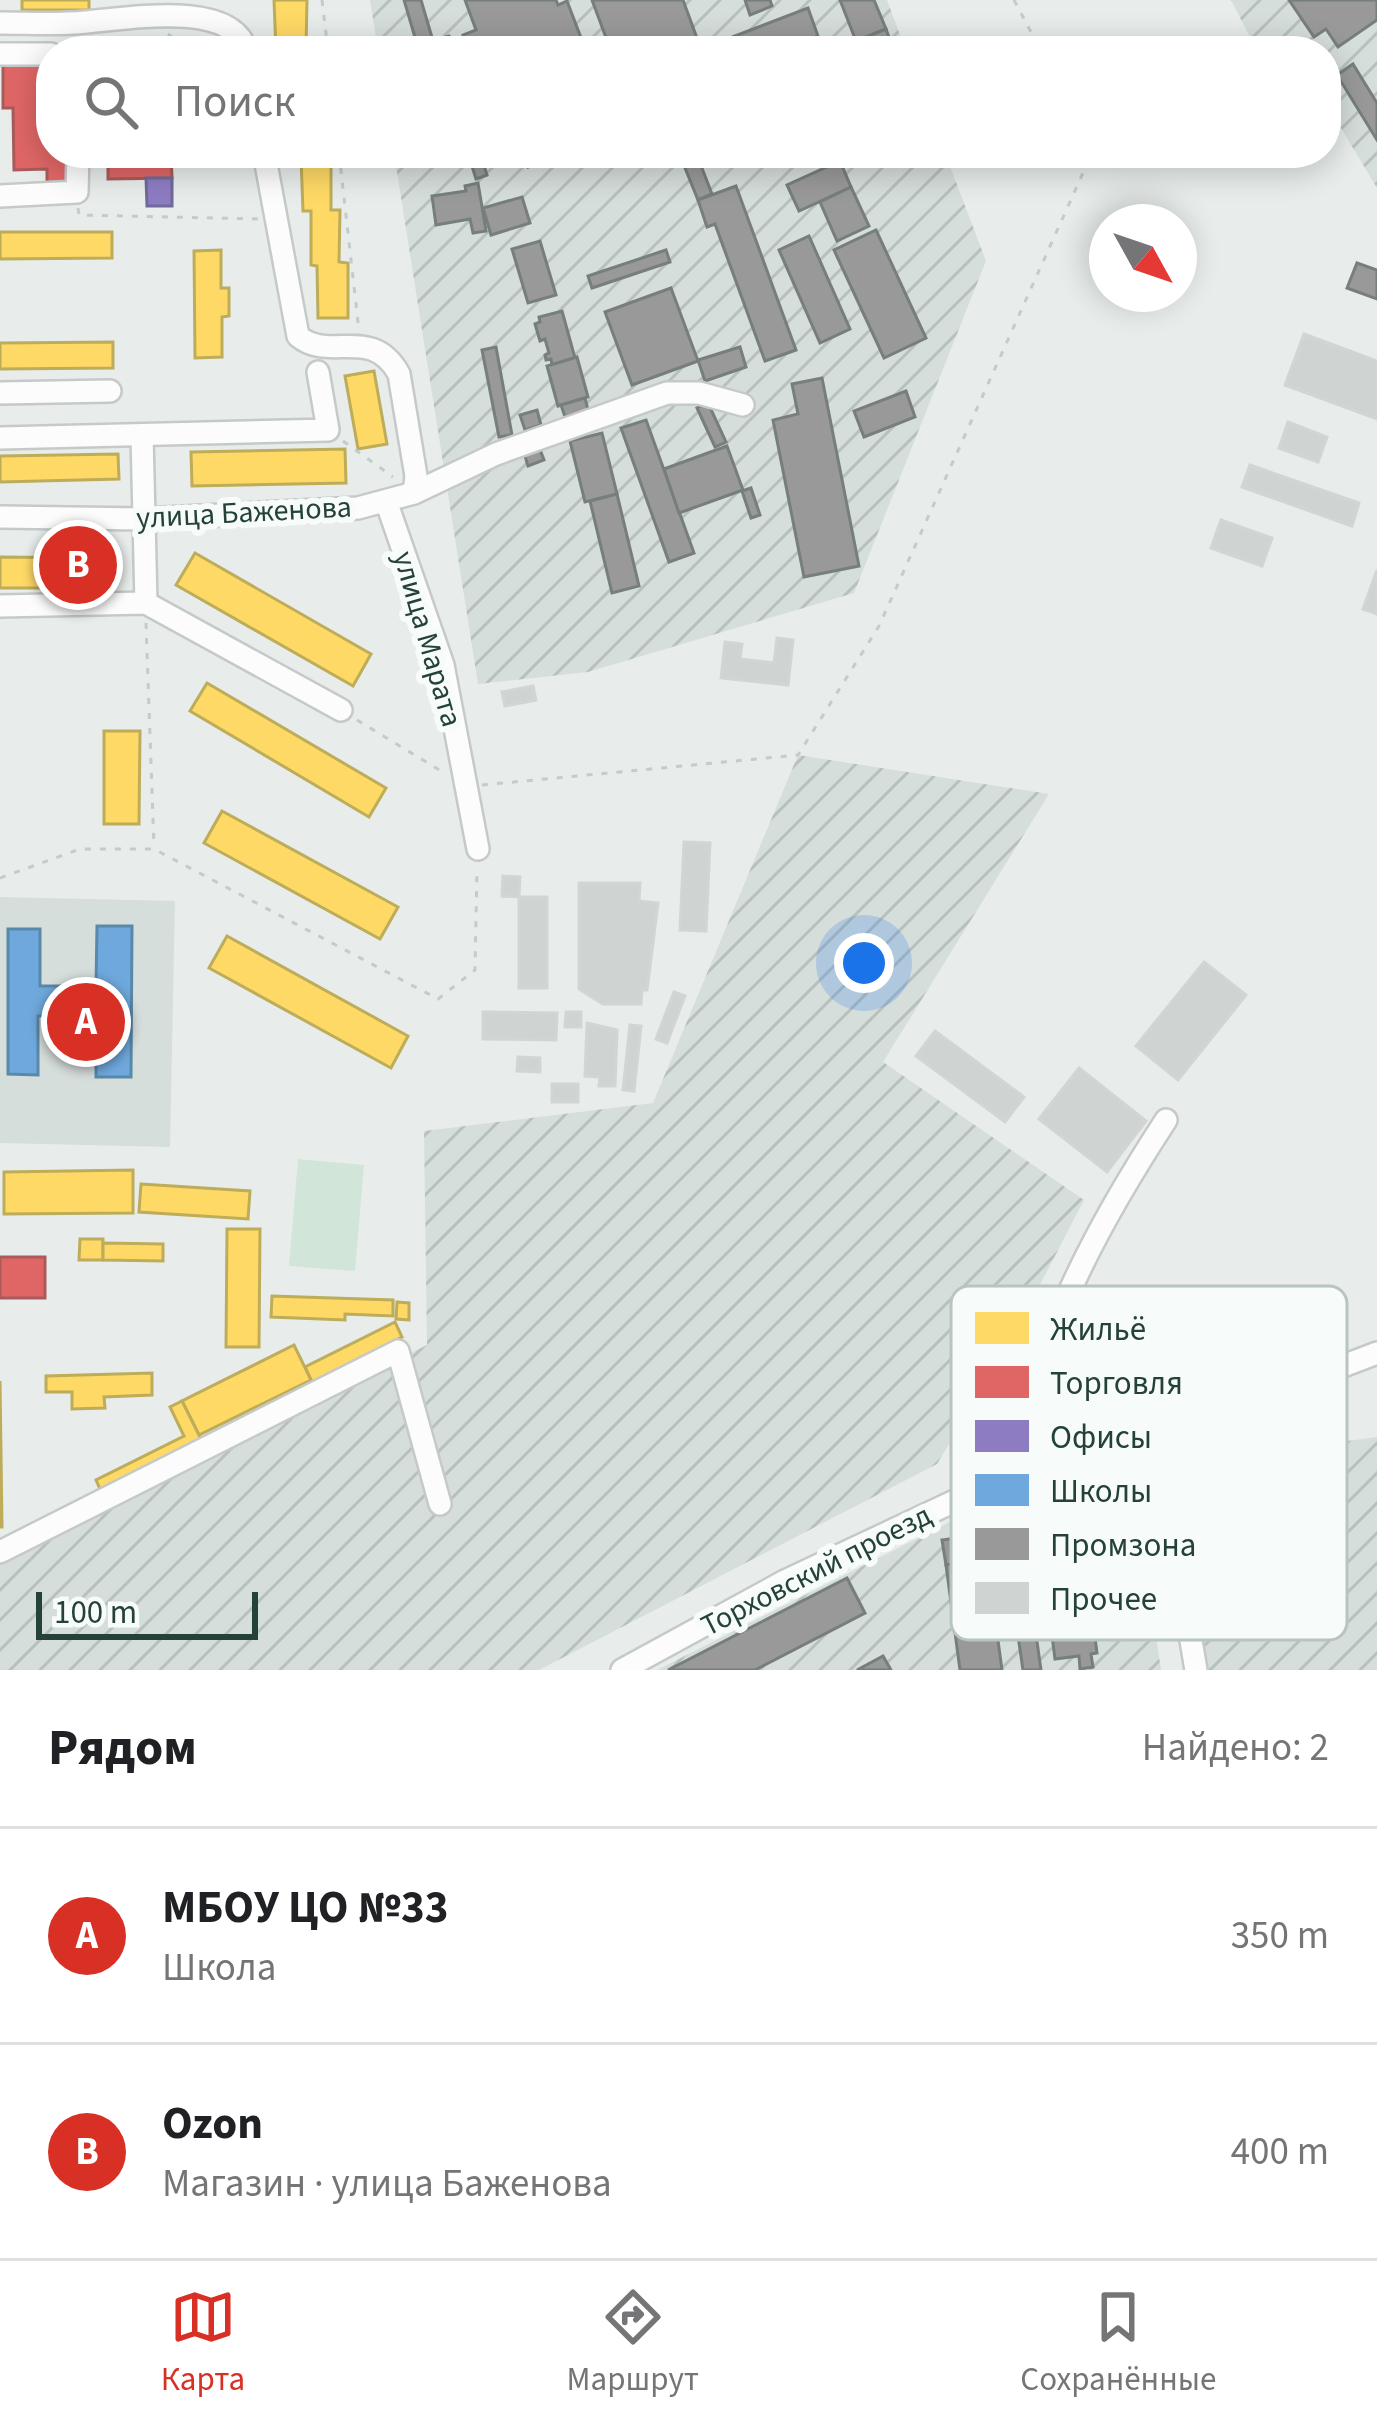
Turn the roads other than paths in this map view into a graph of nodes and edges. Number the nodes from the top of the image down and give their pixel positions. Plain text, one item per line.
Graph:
1 (0, 23) edge
2 (242, 36) edge
3 (0, 54) edge
4 (36, 54) edge
5 (78, 168) edge
6 (266, 168) edge
7 (0, 196) edge
8 (318, 372) dead end
9 (110, 392) dead end
10 (0, 393) edge
11 (743, 405) dead end
12 (142, 435) junction
13 (0, 438) edge
14 (414, 493) junction
15 (386, 501) junction
16 (0, 517) edge
17 (144, 519) junction
18 (146, 603) junction
19 (0, 607) edge
20 (341, 710) road end
21 (478, 849) road end
22 (1166, 1120) dead end
23 (1070, 1286) edge
24 (1377, 1353) edge
25 (1347, 1364) edge
26 (951, 1503) edge
27 (440, 1504) dead end
28 (0, 1552) edge
29 (1191, 1640) edge
30 (622, 1670) edge
31 (1196, 1670) edge

1 - 2 street
3 - 4 street
5 - 7 street
6 - 14 street
8 - 12 street
9 - 10 street
11 - 14 street, улица Баженова
12 - 13 street
12 - 17 street
14 - 15 street, улица Баженова
15 - 17 street, улица Баженова
15 - 21 street, улица Марата
16 - 17 street, улица Баженова
17 - 18 street
18 - 19 street
18 - 20 street
22 - 23 street
24 - 25 street, Торховский проезд
26 - 30 street, Торховский проезд
27 - 28 street
29 - 31 street

